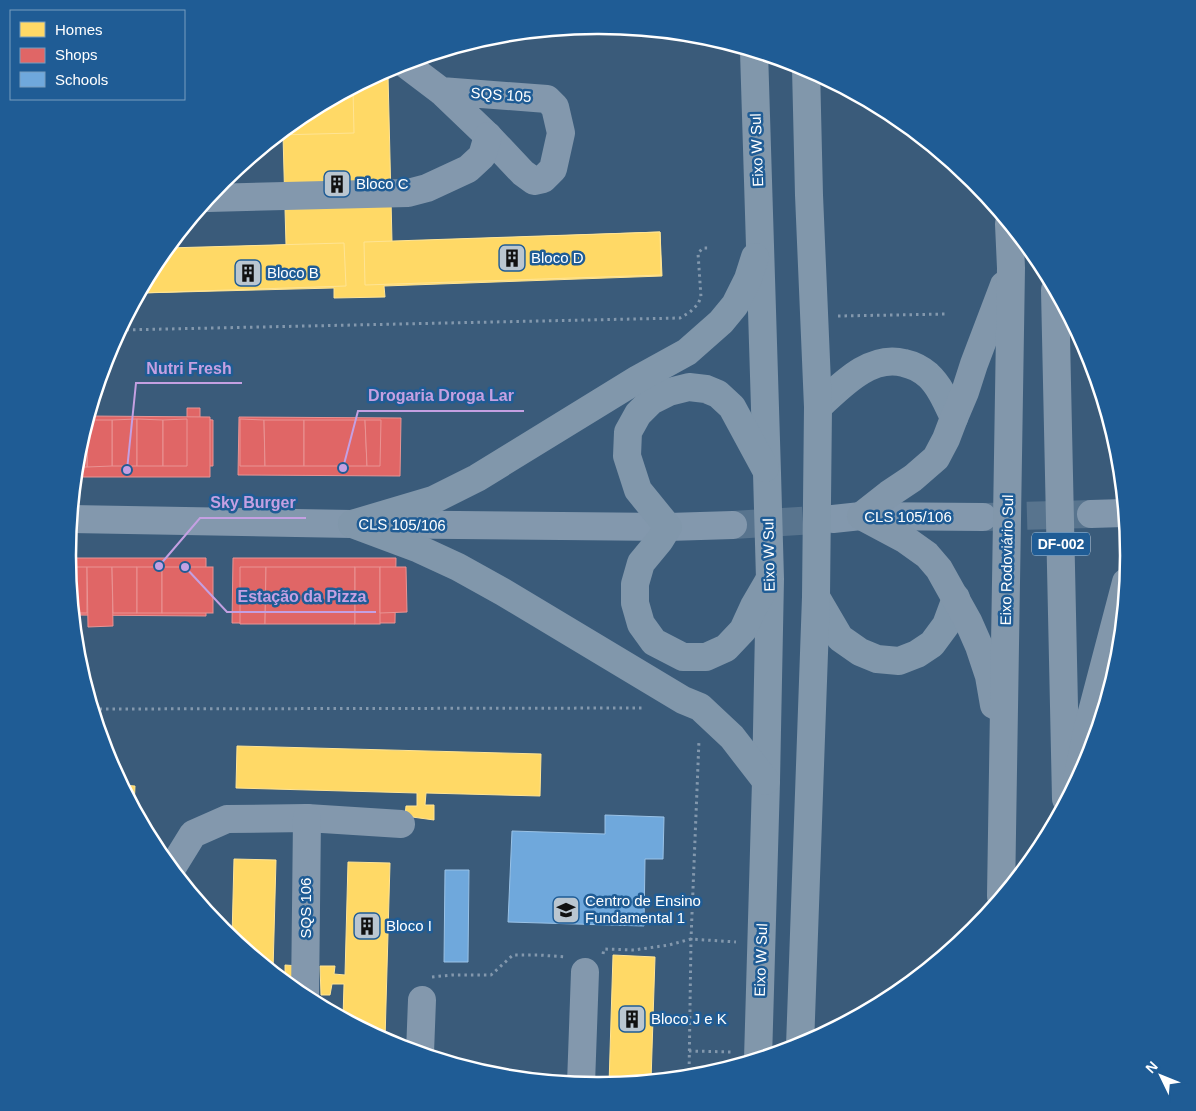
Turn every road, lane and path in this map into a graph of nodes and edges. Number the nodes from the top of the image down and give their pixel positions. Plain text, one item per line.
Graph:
1 (754, 58) edge
2 (411, 68) edge
3 (806, 77) edge
4 (441, 91) junction
5 (488, 136) junction
6 (219, 198) edge
7 (1009, 235) edge
8 (760, 236) junction
9 (709, 248) dead end
10 (1011, 268) junction
11 (1055, 305) edge
12 (948, 314) dead end
13 (838, 316) dead end
14 (128, 330) edge
15 (818, 407) junction
16 (954, 418) junction
17 (767, 473) junction
18 (1118, 513) edge
19 (1091, 514) tunnel mouth
20 (861, 516) junction
21 (983, 517) tunnel mouth
22 (833, 519) tunnel mouth
23 (77, 520) edge
24 (352, 524) junction
25 (733, 525) tunnel mouth
26 (668, 527) junction
27 (770, 579) junction
28 (816, 597) junction
29 (956, 598) junction
30 (1113, 637) edge
31 (650, 708) dead end
32 (700, 708) junction
33 (100, 709) edge
34 (1085, 743) edge
35 (1004, 759) junction
36 (766, 781) junction
37 (1066, 787) edge
38 (307, 818) junction
39 (401, 824) dead end
40 (176, 862) edge
41 (1002, 885) edge
42 (585, 972) dead end
43 (306, 988) edge
44 (422, 1000) dead end
45 (800, 1037) edge
46 (420, 1046) edge
47 (689, 1051) junction
48 (759, 1052) edge
49 (747, 1055) edge
50 (689, 1069) edge
51 (581, 1077) edge

1 - 8 main road, Eixo W Sul
2 - 4 street, SQS 105
3 - 15 main road
4 - 5 street, SQS 105
4 - 5 street, SQS 105
5 - 6 street
7 - 10 highway, Eixo Rodoviário Sul
8 - 17 main road, Eixo W Sul
8 - 24 main road
9 - 14 path
10 - 16 highway
10 - 35 highway, Eixo Rodoviário Sul
11 - 37 highway, DF-002
12 - 13 path
15 - 16 main road
15 - 28 main road
16 - 20 highway
17 - 26 main road
17 - 27 main road, Eixo W Sul
18 - 19 street
20 - 21 street, CLS 105/106
20 - 22 street, CLS 105/106
20 - 29 highway
23 - 24 street, CLS 105/106
24 - 26 street, CLS 105/106
24 - 32 main road
25 - 26 street, CLS 105/106
26 - 27 main road
27 - 36 main road, Eixo W Sul
28 - 29 main road
28 - 45 main road
29 - 35 highway
30 - 34 highway
31 - 33 path
32 - 36 main road
32 - 47 path
35 - 41 highway, Eixo Rodoviário Sul
36 - 48 main road, Eixo W Sul
38 - 39 street
38 - 40 street
38 - 43 street, SQS 106
42 - 51 street
44 - 46 street
47 - 49 path
47 - 50 path

